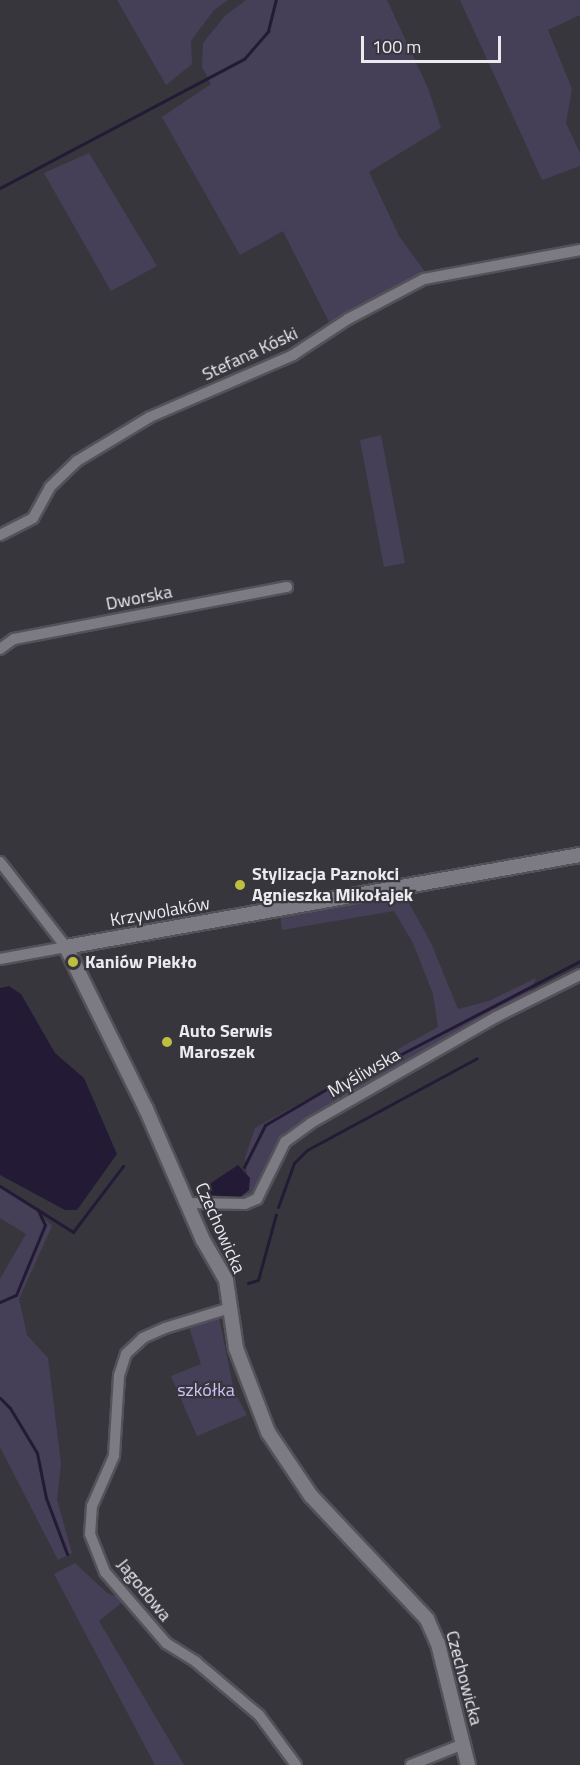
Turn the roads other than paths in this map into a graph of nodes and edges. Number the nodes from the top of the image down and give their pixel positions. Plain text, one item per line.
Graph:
1 (580, 250) edge
2 (0, 535) edge
3 (287, 587) dead end
4 (0, 650) edge
5 (580, 855) edge
6 (0, 862) edge
7 (66, 947) junction
8 (0, 960) edge
9 (580, 975) edge
10 (189, 1203) junction
11 (230, 1308) junction
12 (463, 1744) junction
13 (296, 1765) edge
14 (411, 1765) edge
15 (468, 1765) edge

1 - 2 street, Stefana Kóski
3 - 4 street, Dworska
5 - 7 street, Krzywolaków
6 - 7 street, Czechowicka
7 - 8 street
7 - 10 street, Czechowicka
9 - 10 street, Myśliwska
10 - 11 street, Czechowicka
11 - 12 street, Czechowicka
11 - 13 street, Jagodowa
12 - 14 street
12 - 15 street, Czechowicka

